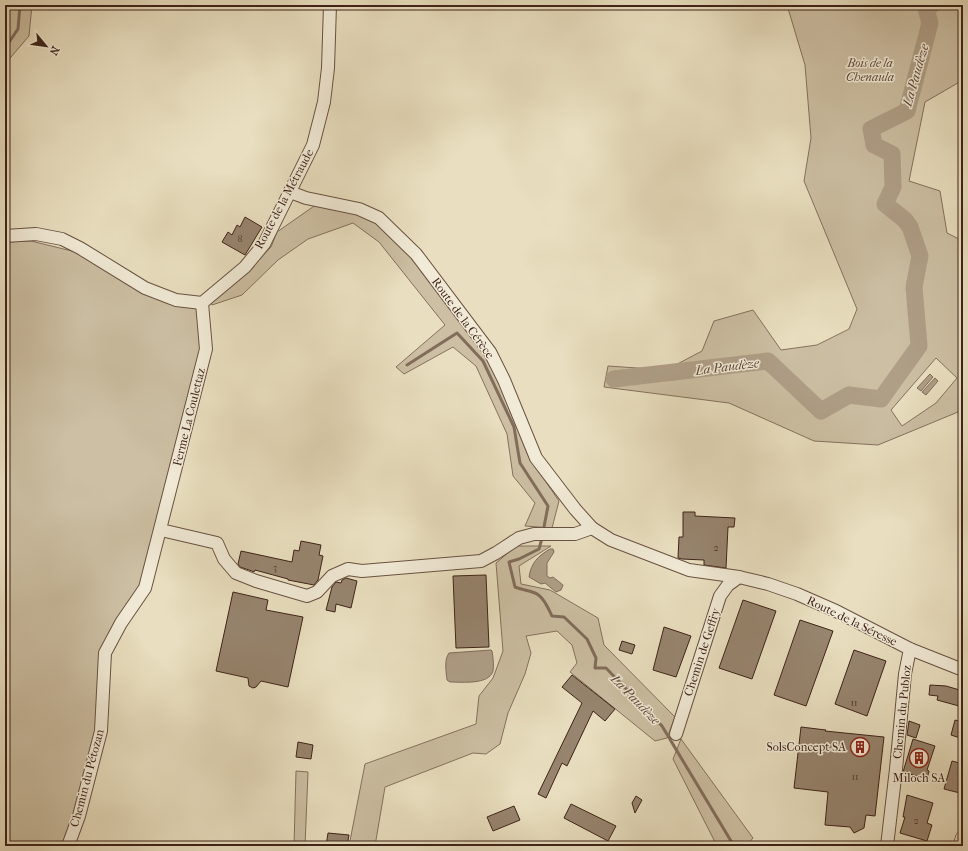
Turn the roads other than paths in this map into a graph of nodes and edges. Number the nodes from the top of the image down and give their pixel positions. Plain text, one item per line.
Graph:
1 (330, 5) edge
2 (290, 192) junction
3 (5, 236) edge
4 (202, 302) junction
5 (592, 528) junction
6 (160, 530) junction
7 (739, 577) junction
8 (910, 649) junction
9 (963, 670) edge
10 (676, 734) dead end
11 (963, 838) edge
12 (68, 846) edge
13 (887, 846) edge
14 (960, 846) edge

1 - 2 street, Route de la Métraude
2 - 4 street, Route de la Métraude
2 - 5 street, Route de la Cérèce
3 - 4 street
4 - 6 street, Ferme La Coulettaz
5 - 6 street
5 - 7 street, Route de la Cérèce
6 - 12 street, Chemin du Pétozan
7 - 8 street, Route de la Séresse
7 - 10 street, Chemin de Geffry
8 - 9 street, Route de la Séresse
8 - 13 street, Chemin du Publoz
11 - 14 main road

